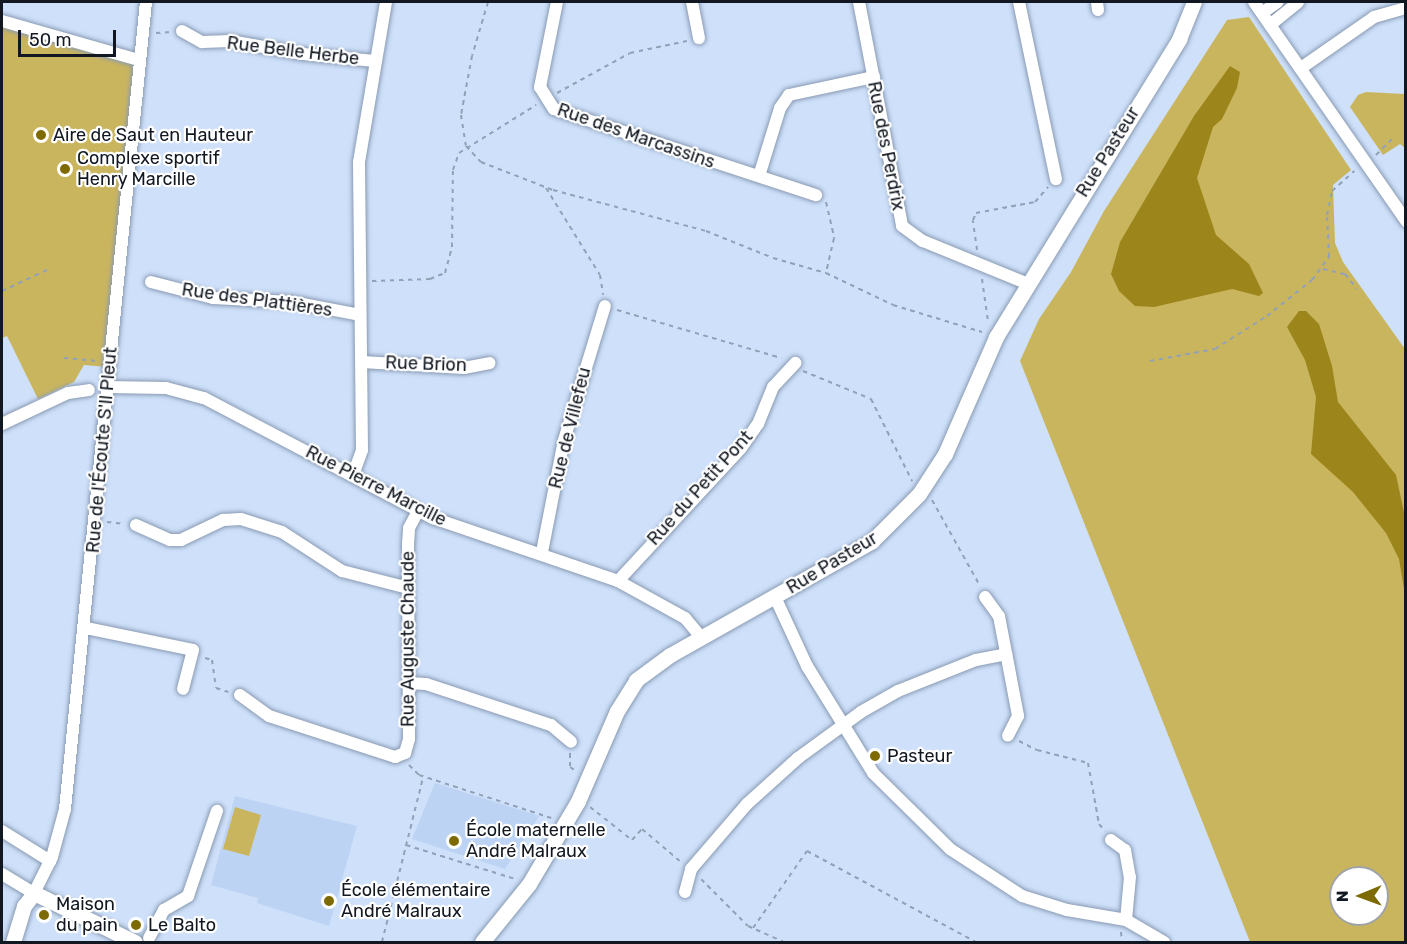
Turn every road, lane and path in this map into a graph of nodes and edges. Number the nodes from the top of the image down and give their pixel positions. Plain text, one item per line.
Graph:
1 (146, 2) edge
2 (386, 2) edge
3 (488, 2) edge
4 (557, 2) edge
5 (692, 2) edge
6 (859, 2) edge
7 (1019, 2) edge
8 (1194, 2) edge
9 (1254, 2) edge
10 (1278, 2) edge
11 (1298, 2) edge
12 (1406, 8) edge
13 (1263, 13) junction
14 (2, 21) edge
15 (1270, 25) junction
16 (182, 31) joint
17 (142, 35) junction
18 (699, 39) joint
19 (139, 60) junction
20 (375, 61) junction
21 (1301, 68) junction
22 (874, 77) junction
23 (544, 100) junction
24 (1393, 138) dead end
25 (466, 146) junction
26 (1366, 162) junction
27 (759, 176) junction
28 (1056, 179) joint
29 (545, 187) junction
30 (816, 195) joint
31 (1406, 221) edge
32 (979, 262) junction
33 (51, 268) dead end
34 (1323, 268) junction
35 (826, 273) junction
36 (360, 281) junction
37 (151, 282) dead end
38 (1026, 283) junction
39 (1357, 289) dead end
40 (2, 291) edge
41 (605, 306) junction
42 (360, 315) junction
43 (990, 335) junction
44 (64, 358) dead end
45 (110, 362) junction
46 (362, 362) junction
47 (1150, 362) dead end
48 (490, 363) dead end
49 (795, 363) junction
50 (107, 387) junction
51 (89, 390) dead end
52 (2, 424) edge
53 (352, 475) junction
54 (922, 490) junction
55 (418, 511) junction
56 (95, 521) junction
57 (136, 525) joint
58 (542, 552) junction
59 (618, 581) junction
60 (408, 588) junction
61 (775, 597) junction
62 (985, 597) joint
63 (86, 628) junction
64 (701, 638) junction
65 (1006, 654) junction
66 (212, 660) dead end
67 (408, 683) junction
68 (183, 689) dead end
69 (240, 695) joint
70 (842, 727) junction
71 (1008, 736) joint
72 (571, 742) joint
73 (401, 756) junction
74 (423, 777) junction
75 (588, 780) junction
76 (578, 801) junction
77 (217, 811) dead end
78 (565, 823) junction
79 (2, 831) edge
80 (1111, 840) joint
81 (405, 845) junction
82 (50, 861) junction
83 (691, 869) junction
84 (2, 874) edge
85 (529, 884) junction
86 (685, 892) dead end
87 (34, 893) junction
88 (1126, 920) junction
89 (753, 928) junction
90 (142, 940) edge
91 (13, 942) edge
92 (382, 942) edge
93 (482, 942) edge
94 (784, 942) edge
95 (976, 942) edge
96 (1164, 942) edge

1 - 17 street, Rue de l'Écoute S'Il Pleut
2 - 20 street
3 - 25 path
4 - 23 street, Rue des Marcassins
5 - 18 street
6 - 22 street, Rue des Perdrix
7 - 28 street
8 - 38 street, Rue Pasteur
9 - 13 street
10 - 13 street
11 - 15 street
12 - 21 street
13 - 15 street
14 - 19 street
15 - 21 street
16 - 17 path
16 - 20 street, Rue Belle Herbe
17 - 19 street, Rue de l'Écoute S'Il Pleut
18 - 23 path
19 - 45 street, Rue de l'Écoute S'Il Pleut
20 - 36 street
21 - 26 street
22 - 27 street
22 - 32 street, Rue des Perdrix
23 - 25 path
23 - 27 street, Rue des Marcassins
24 - 26 path
25 - 29 path
25 - 36 path
26 - 31 street
26 - 34 path
27 - 30 street, Rue des Marcassins
28 - 32 path
29 - 35 path
29 - 41 path
30 - 35 path
32 - 38 street, Rue des Perdrix
32 - 43 path
33 - 40 path
34 - 39 path
34 - 47 path
35 - 43 path
36 - 42 street
37 - 42 street, Rue des Plattières
38 - 43 street, Rue Pasteur
41 - 49 path
41 - 58 street, Rue de Villefeu
42 - 46 street
43 - 54 street, Rue Pasteur
44 - 45 path
45 - 50 street, Rue de l'Écoute S'Il Pleut
46 - 48 street, Rue Brion
46 - 53 street
49 - 54 path
49 - 59 street, Rue du Petit Pont
50 - 53 street, Rue Pierre Marcille
50 - 56 street, Rue de l'Écoute S'Il Pleut
51 - 52 street
53 - 55 street, Rue Pierre Marcille
54 - 61 street, Rue Pasteur
54 - 62 path
55 - 58 street, Rue Pierre Marcille
55 - 60 street, Rue Auguste Chaude
56 - 57 path
56 - 63 street, Rue de l'Écoute S'Il Pleut
57 - 60 street
58 - 59 street, Rue Pierre Marcille
59 - 64 street, Rue Pierre Marcille
60 - 67 street, Rue Auguste Chaude
61 - 64 street, Rue Pasteur
61 - 70 street
62 - 65 street
63 - 68 street
63 - 82 street, Rue de l'Écoute S'Il Pleut
64 - 75 street, Rue Pasteur
65 - 70 street
65 - 71 street
66 - 69 path
67 - 72 street
67 - 73 street, Rue Auguste Chaude
69 - 73 street
70 - 83 street
70 - 88 street
71 - 80 path
72 - 75 path
73 - 74 path
74 - 78 path
74 - 81 path
75 - 76 street, Rue Pasteur
76 - 78 street, Rue Pasteur
76 - 83 path
77 - 90 street
78 - 85 street, Rue Pasteur
79 - 82 street
80 - 88 street
81 - 85 path
81 - 92 path
82 - 87 street, Rue de l'Écoute S'Il Pleut
83 - 86 street
83 - 89 path
84 - 87 street
85 - 93 street, Rue Pasteur
87 - 90 street
87 - 91 street
88 - 96 street
89 - 94 path
89 - 95 path

